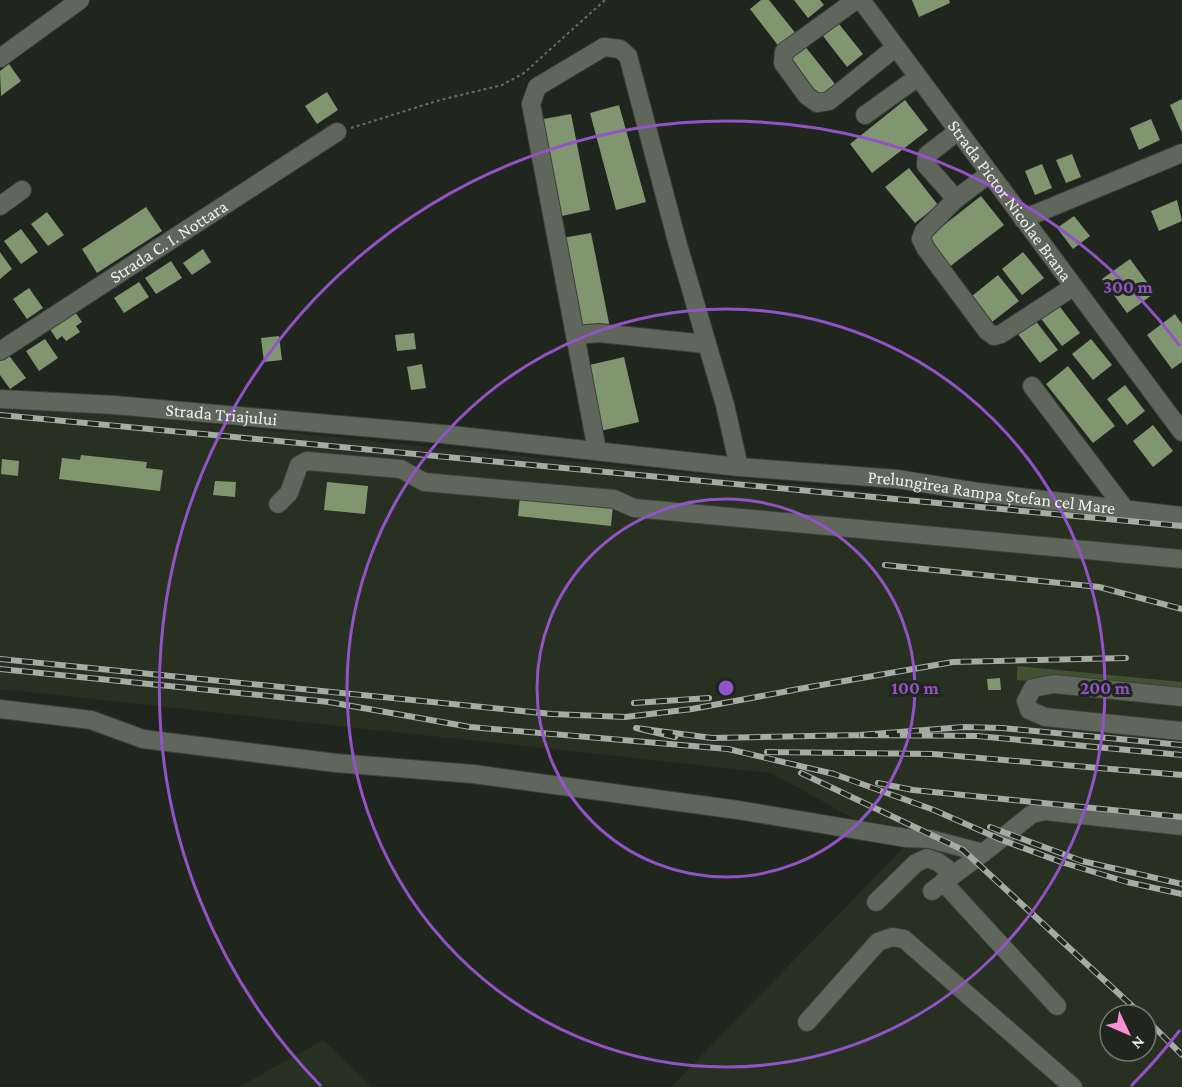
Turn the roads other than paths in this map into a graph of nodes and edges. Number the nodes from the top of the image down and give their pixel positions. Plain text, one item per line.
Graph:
1 (80, 0) edge
2 (856, 0) edge
3 (861, 0) edge
4 (896, 47) junction
5 (0, 58) edge
6 (918, 77) junction
7 (865, 115) dead end
8 (958, 131) junction
9 (337, 132) road end
10 (1182, 153) edge
11 (989, 174) junction
12 (22, 190) dead end
13 (956, 199) junction
14 (0, 206) edge
15 (1023, 219) junction
16 (1073, 287) junction
17 (575, 335) junction
18 (706, 344) junction
19 (0, 351) edge
20 (1032, 386) dead end
21 (0, 399) edge
22 (1182, 432) edge
23 (597, 450) junction
24 (739, 467) junction
25 (278, 504) dead end
26 (1125, 509) junction
27 (1182, 516) edge
28 (1182, 559) edge
29 (1182, 697) edge
30 (0, 709) edge
31 (1182, 731) edge
32 (1182, 826) edge
33 (983, 853) junction
34 (943, 882) junction
35 (876, 902) dead end
36 (1057, 1006) dead end
37 (807, 1022) dead end
38 (1073, 1087) edge

1 - 5 street
2 - 4 street
3 - 4 street, Strada Pictor Nicolae Brana
4 - 6 street, Strada Pictor Nicolae Brana
6 - 7 street
6 - 8 street, Strada Pictor Nicolae Brana
8 - 11 street, Strada Pictor Nicolae Brana
8 - 13 street
9 - 19 street, Strada C. I. Nottara
10 - 15 street
11 - 13 street
11 - 15 street, Strada Pictor Nicolae Brana
12 - 14 street
13 - 16 street
15 - 16 street, Strada Pictor Nicolae Brana
16 - 22 street, Strada Pictor Nicolae Brana
17 - 18 street
17 - 18 street
17 - 23 street
18 - 24 street
20 - 26 street
21 - 23 street, Strada Triajului
23 - 24 street, Prelungirea Rampa Ștefan cel Mare
24 - 26 street, Prelungirea Rampa Ștefan cel Mare
25 - 28 street
26 - 27 street, Prelungirea Rampa Ștefan cel Mare
29 - 31 street
30 - 33 street
32 - 33 street
33 - 34 street
34 - 35 street
34 - 36 street
37 - 38 street

